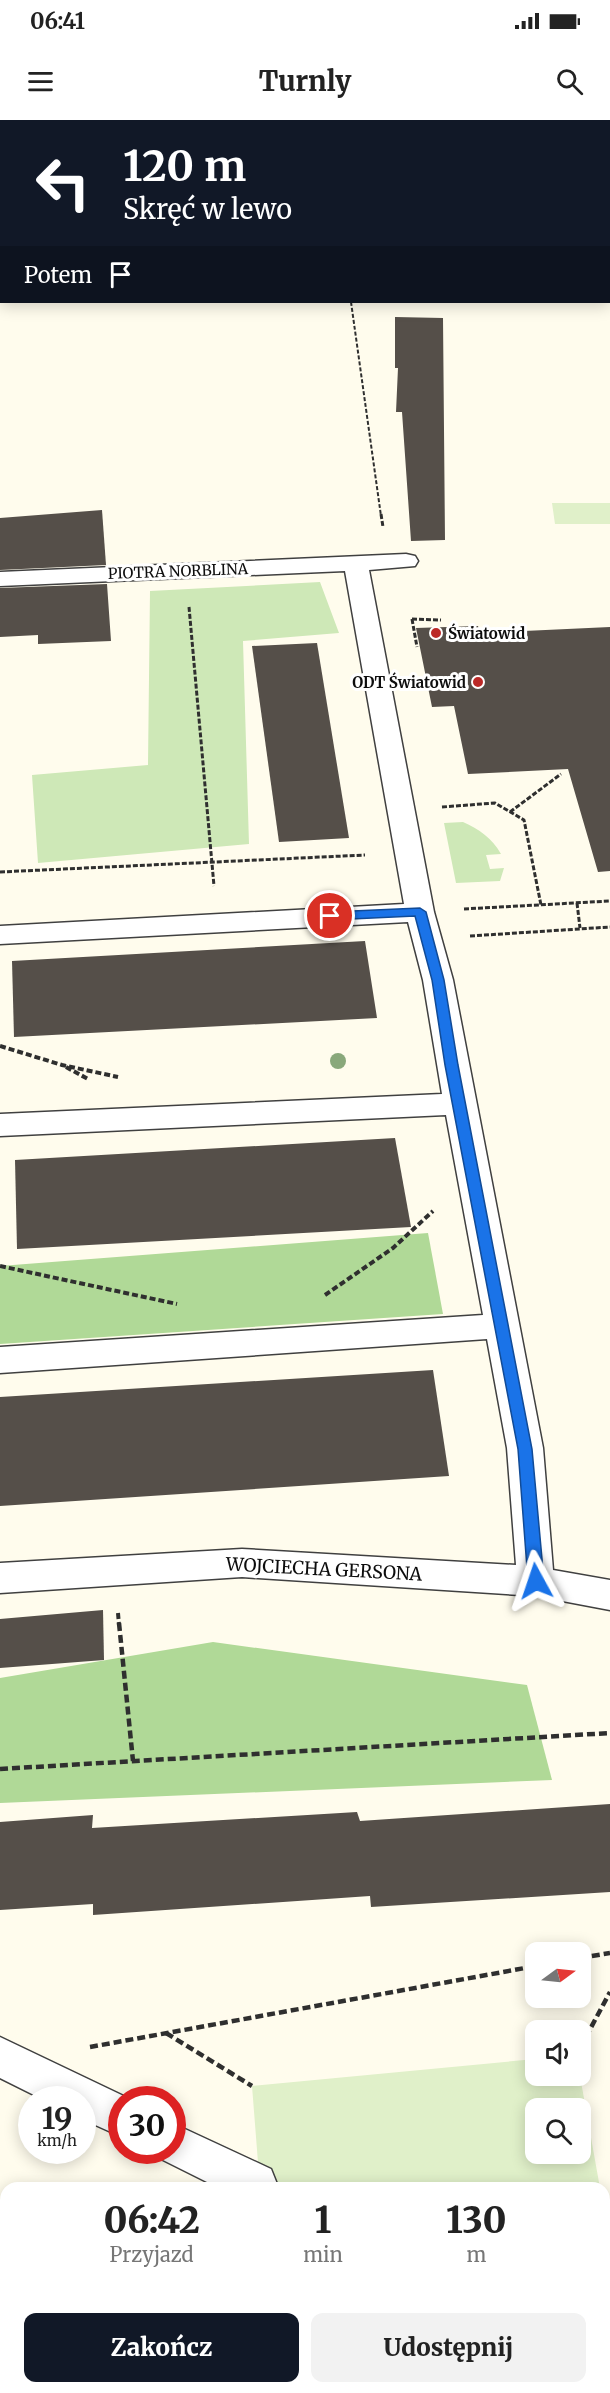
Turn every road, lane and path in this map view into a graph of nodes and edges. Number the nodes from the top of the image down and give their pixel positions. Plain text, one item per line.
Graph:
1 (351, 303) edge
2 (397, 562) joint
3 (356, 564) junction
4 (186, 570) junction
5 (0, 579) edge
6 (404, 619) dead end
7 (412, 619) junction
8 (441, 620) dead end
9 (417, 648) dead end
10 (561, 774) dead end
11 (433, 808) dead end
12 (510, 812) junction
13 (369, 855) dead end
14 (212, 862) junction
15 (0, 872) edge
16 (215, 895) dead end
17 (610, 901) edge
18 (577, 903) junction
19 (541, 905) junction
20 (455, 910) dead end
21 (420, 912) junction
22 (610, 927) edge
23 (580, 929) junction
24 (0, 935) edge
25 (460, 936) dead end
26 (0, 1046) edge
27 (62, 1065) dead end
28 (459, 1104) junction
29 (0, 1125) edge
30 (438, 1207) dead end
31 (0, 1266) edge
32 (189, 1306) dead end
33 (502, 1326) junction
34 (276, 1341) junction
35 (0, 1360) edge
36 (0, 1578) edge
37 (536, 1581) junction
38 (610, 1595) edge
39 (118, 1611) dead end
40 (610, 1732) edge
41 (133, 1761) junction
42 (0, 1769) edge
43 (610, 1953) edge
44 (591, 1956) edge
45 (525, 1968) edge
46 (610, 1992) edge
47 (591, 2027) edge
48 (165, 2033) junction
49 (7, 2060) edge
50 (252, 2086) dead end
51 (108, 2110) edge
52 (186, 2150) edge
53 (251, 2182) edge

1 - 2 path
2 - 3 street, PIOTRA NORBLINA
3 - 4 street, PIOTRA NORBLINA
3 - 21 street
4 - 5 street, PIOTRA NORBLINA
4 - 14 path
6 - 7 path
7 - 8 path
7 - 9 path
10 - 12 path
11 - 12 path
12 - 19 path
13 - 14 path
14 - 15 path
14 - 16 path
17 - 18 path
18 - 19 path
18 - 23 path
19 - 20 path
21 - 24 street
21 - 28 street
22 - 23 path
23 - 25 path
26 - 27 path
28 - 29 street
28 - 33 street
30 - 34 path
31 - 32 path
33 - 34 street
33 - 37 street
34 - 35 street
36 - 37 street, WOJCIECHA GERSONA
37 - 38 street, WOJCIECHA GERSONA
39 - 41 path
40 - 41 path
41 - 42 path
43 - 44 path
45 - 48 path
46 - 47 path
48 - 49 path
48 - 50 path
49 - 51 street
52 - 53 street

